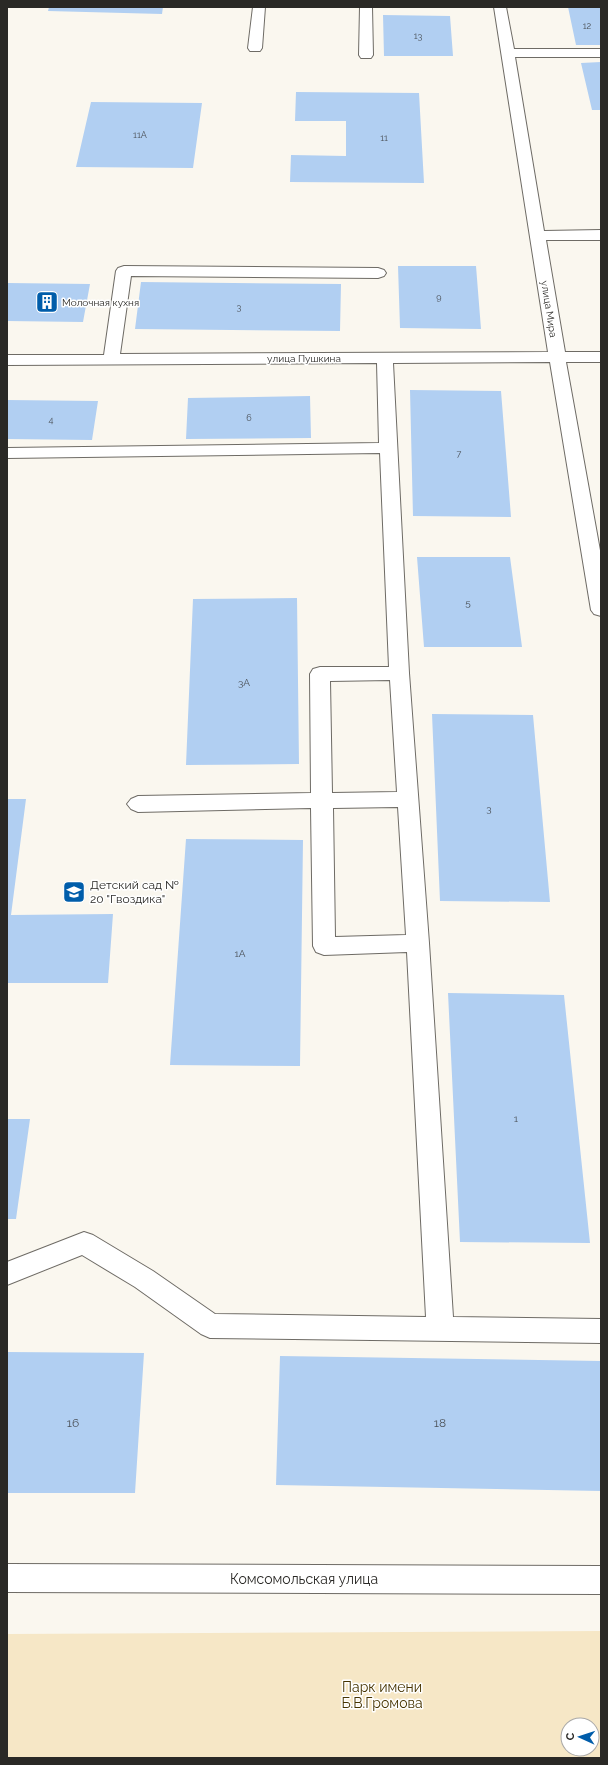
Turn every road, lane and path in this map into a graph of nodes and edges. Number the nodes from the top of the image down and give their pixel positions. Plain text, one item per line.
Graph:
1 (258, 7) edge
2 (366, 7) edge
3 (500, 7) edge
4 (255, 48) dead end
5 (508, 53) junction
6 (601, 53) edge
7 (366, 55) dead end
8 (601, 235) edge
9 (538, 236) junction
10 (378, 273) dead end
11 (557, 356) junction
12 (601, 356) edge
13 (385, 358) junction
14 (7, 360) edge
15 (111, 360) junction
16 (388, 448) junction
17 (7, 453) edge
18 (601, 610) edge
19 (399, 673) junction
20 (408, 799) junction
21 (321, 800) junction
22 (138, 804) dead end
23 (418, 942) junction
24 (7, 1274) edge
25 (440, 1329) junction
26 (601, 1331) edge
27 (7, 1578) edge
28 (601, 1580) edge

1 - 4 street
2 - 7 street
3 - 5 street, улица Мира
5 - 6 street
5 - 9 street, улица Мира
8 - 9 street
9 - 11 street, улица Мира
10 - 15 street
11 - 12 street, улица Пушкина
11 - 13 street, улица Пушкина
11 - 18 street, улица Мира
13 - 15 street, улица Пушкина
13 - 16 street
14 - 15 street, улица Пушкина
16 - 17 street
16 - 19 street
19 - 20 street
19 - 21 street
20 - 21 street
20 - 23 street
21 - 22 street
21 - 23 street
23 - 25 street
24 - 25 street
25 - 26 street
27 - 28 street, Комсомольская улица

